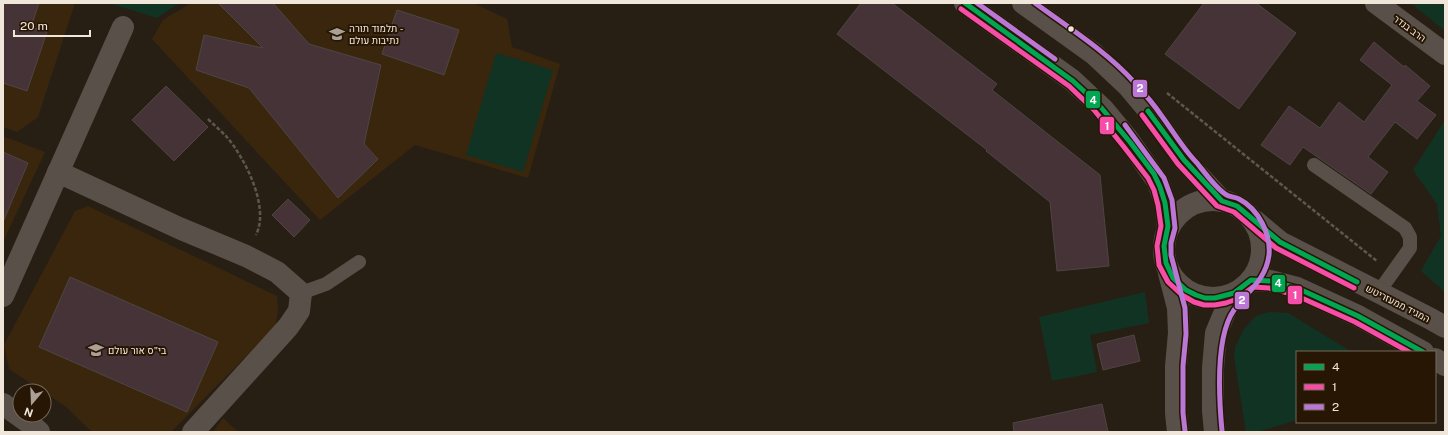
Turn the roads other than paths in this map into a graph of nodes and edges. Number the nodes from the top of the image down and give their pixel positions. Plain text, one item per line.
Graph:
1 (965, 3) edge
2 (1023, 3) edge
3 (1376, 3) edge
4 (123, 27) dead end
5 (1445, 54) edge
6 (1314, 164) dead end
7 (58, 172) junction
8 (1222, 201) junction
9 (1249, 216) junction
10 (1168, 228) junction
11 (359, 262) dead end
12 (1168, 270) junction
13 (1247, 284) junction
14 (1378, 292) junction
15 (301, 293) junction
16 (3, 296) edge
17 (1445, 327) edge
18 (1421, 351) edge
19 (1436, 360) edge
20 (1445, 365) edge
21 (3, 404) edge
22 (39, 432) edge
23 (193, 432) edge
24 (1178, 432) edge
25 (1215, 432) edge

1 - 10 street
2 - 8 street
3 - 5 street, הרב בנדר
4 - 7 street
6 - 14 lane
7 - 15 street
7 - 16 street
8 - 9 street
8 - 10 street
9 - 13 street
9 - 14 street, המגיד ממעזריטש
10 - 12 street
11 - 15 lane
12 - 13 street
12 - 24 street
13 - 18 street
13 - 25 street
14 - 17 street, המגיד ממעזריטש
15 - 23 street
19 - 20 street
21 - 22 street

